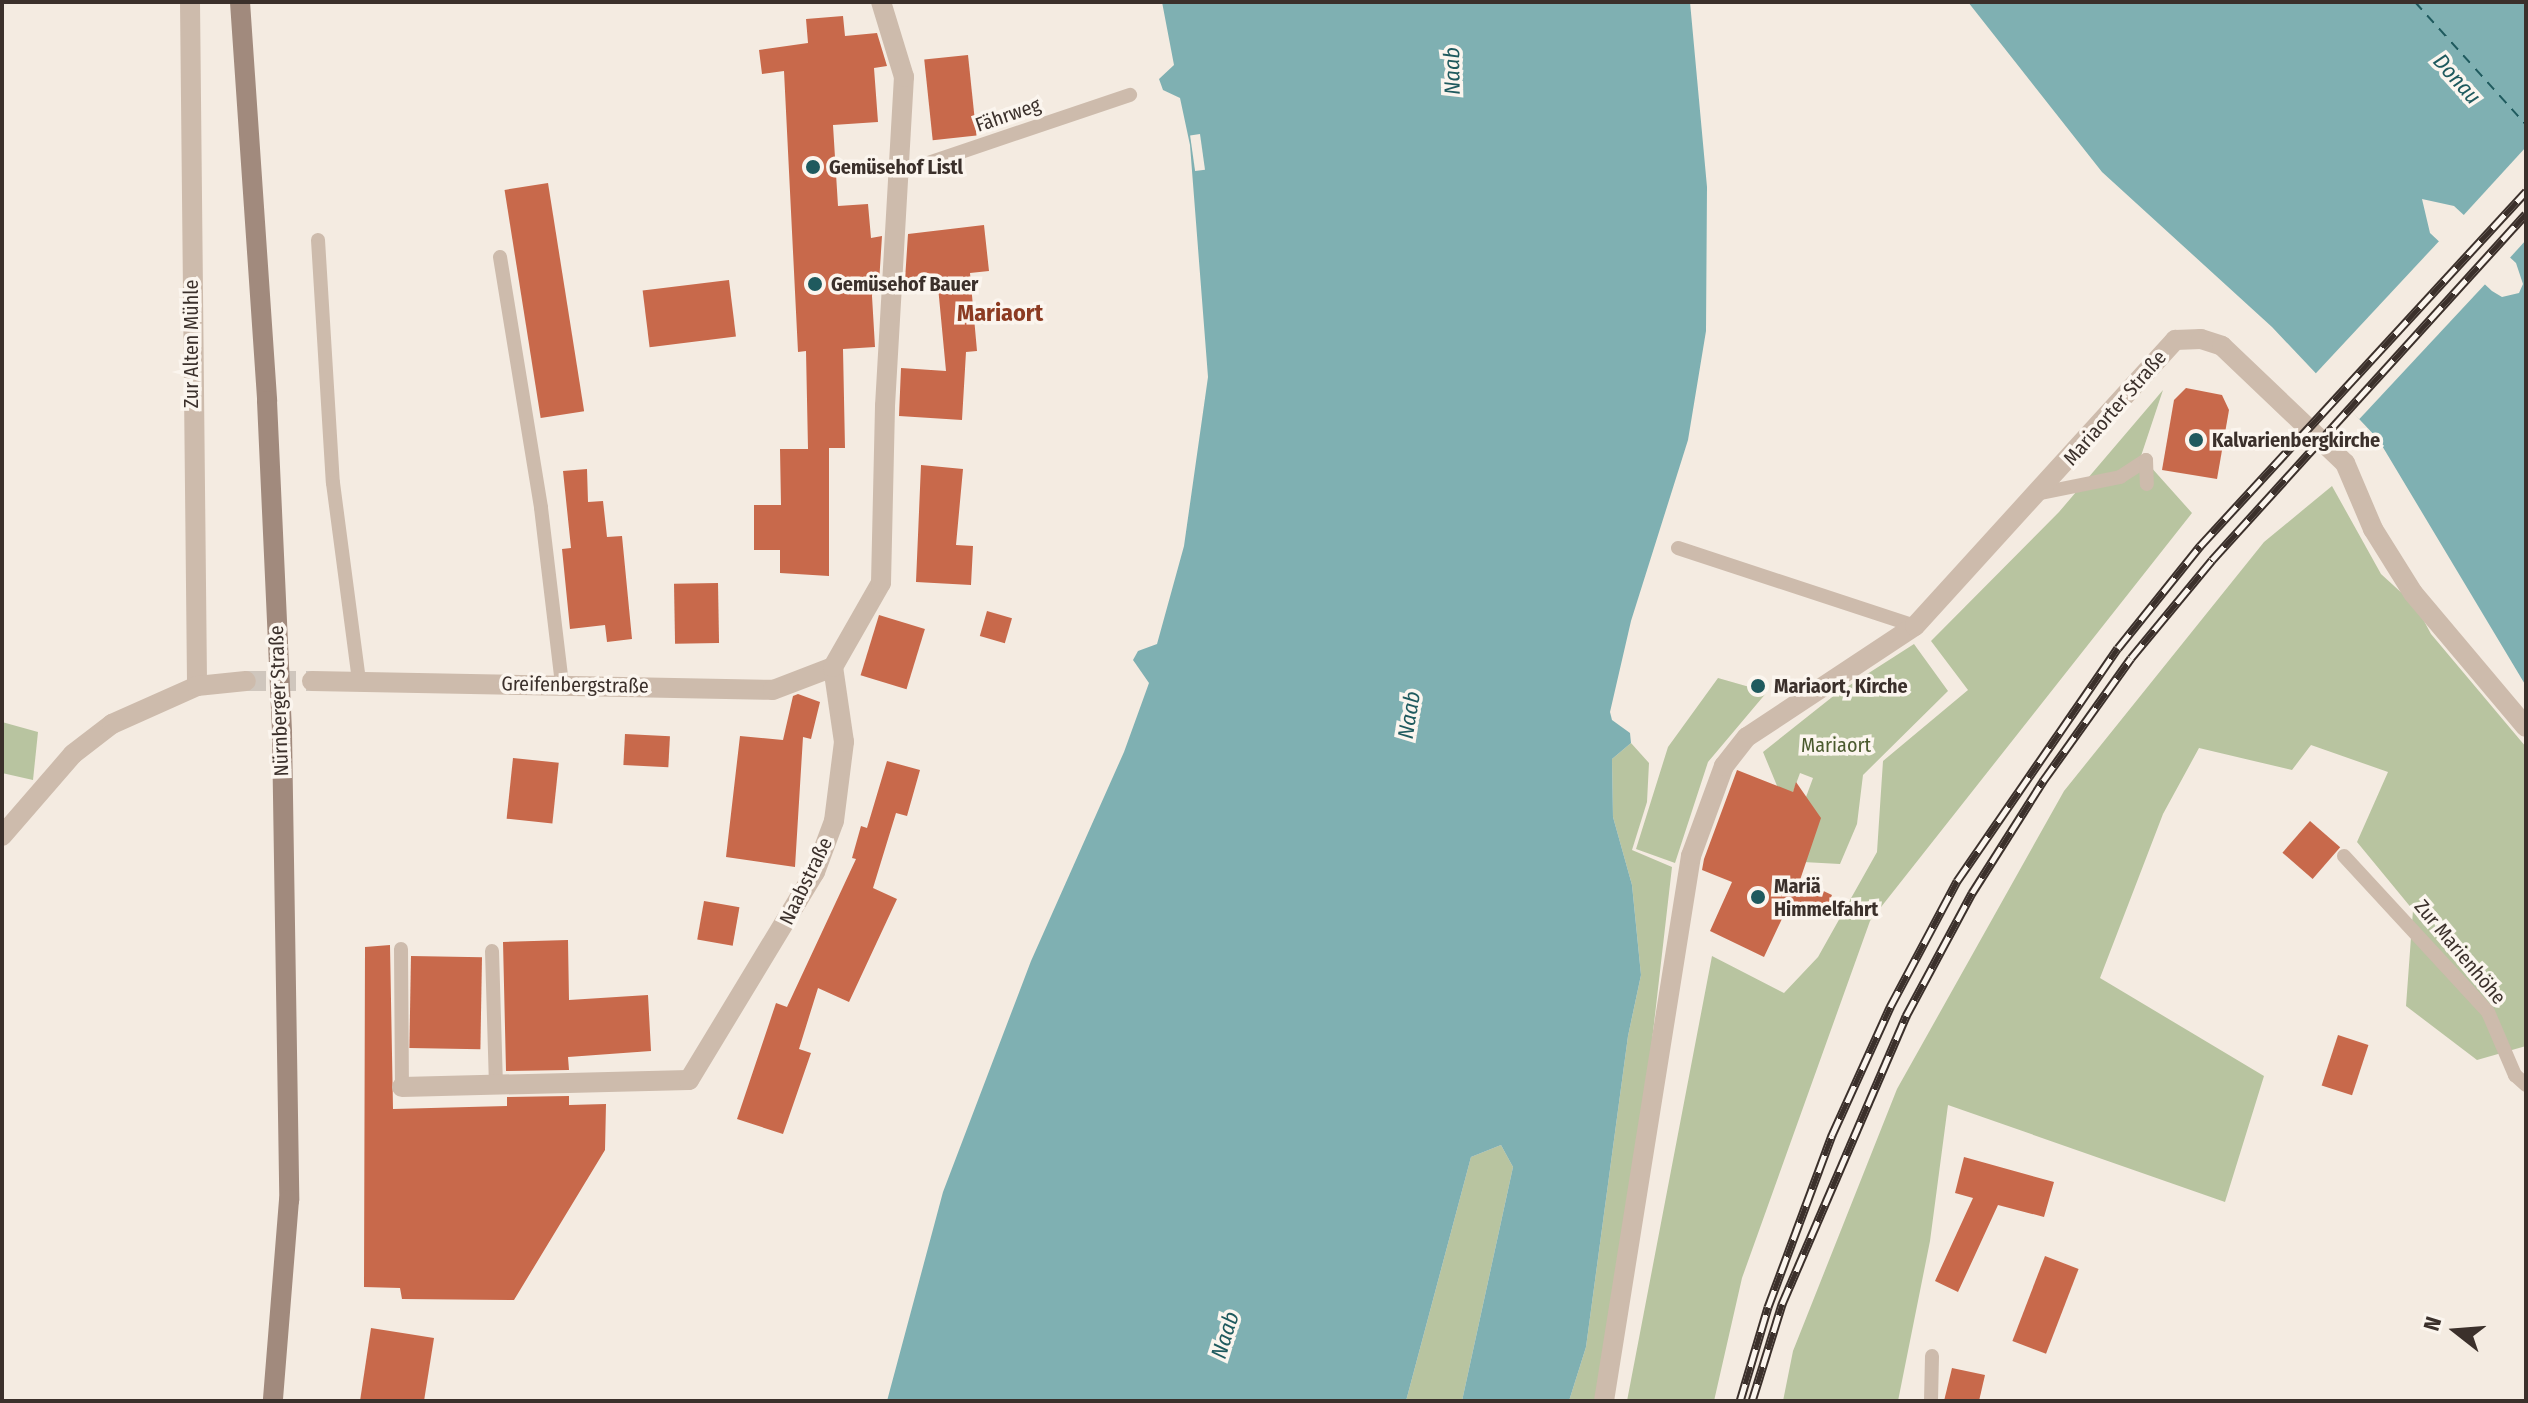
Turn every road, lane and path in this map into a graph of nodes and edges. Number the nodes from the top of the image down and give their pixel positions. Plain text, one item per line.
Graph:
1 (190, 2) edge
2 (240, 2) edge
3 (881, 2) edge
4 (1130, 95) dead end
5 (899, 173) junction
6 (318, 240) dead end
7 (500, 257) dead end
8 (2147, 484) dead end
9 (2041, 493) junction
10 (1678, 548) dead end
11 (1915, 626) junction
12 (833, 667) junction
13 (246, 681) tunnel mouth
14 (312, 681) tunnel mouth
15 (359, 681) junction
16 (562, 684) junction
17 (197, 686) junction
18 (2526, 727) edge
19 (2, 836) edge
20 (2344, 856) dead end
21 (401, 949) dead end
22 (492, 951) dead end
23 (496, 1083) junction
24 (2526, 1085) edge
25 (402, 1087) joint
26 (1932, 1356) dead end
27 (273, 1401) edge
28 (1604, 1401) edge
29 (1931, 1401) edge

1 - 17 street, Zur Alten Mühle
2 - 27 main road, Nürnberger Straße
3 - 5 street
4 - 5 lane, Fährweg
5 - 12 street
6 - 15 lane
7 - 16 lane
8 - 9 lane
9 - 11 street, Mariaorter Straße
9 - 18 street, Mariaorter Straße
10 - 11 lane
11 - 28 street, Mariaorter Straße
12 - 16 street, Greifenbergstraße
12 - 23 street, Naabstraße
13 - 17 street
14 - 15 street, Greifenbergstraße
15 - 16 street, Greifenbergstraße
17 - 19 street
20 - 24 lane, Zur Marienhöhe
21 - 25 lane
22 - 23 lane
23 - 25 street, Naabstraße
26 - 29 lane

